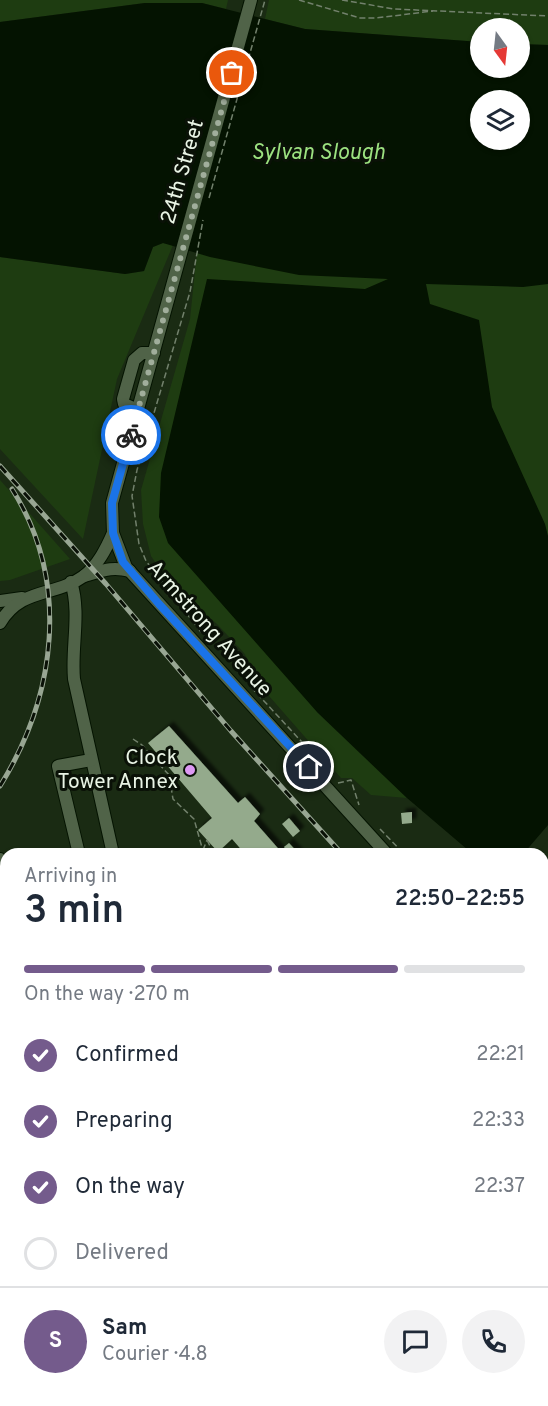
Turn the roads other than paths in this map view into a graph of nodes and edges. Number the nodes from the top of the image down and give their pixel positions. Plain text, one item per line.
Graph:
1 (251, 0) edge
2 (181, 251) joint
3 (154, 353) junction
4 (138, 410) junction
5 (113, 533) junction
6 (130, 571) junction
7 (83, 576) junction
8 (71, 582) junction
9 (26, 598) junction
10 (0, 601) edge
11 (0, 623) edge
12 (91, 760) junction
13 (78, 848) edge
14 (112, 848) edge
15 (382, 848) edge

1 - 2 street, 24th Street
2 - 3 street, Armstrong Avenue
3 - 4 street, Armstrong Avenue
3 - 4 street
4 - 5 street, Armstrong Avenue
5 - 6 street, Armstrong Avenue
5 - 7 street
6 - 7 street
6 - 15 street, Armstrong Avenue
7 - 8 street
8 - 9 street
8 - 12 street
9 - 10 street
9 - 11 street
12 - 13 street
12 - 14 street

